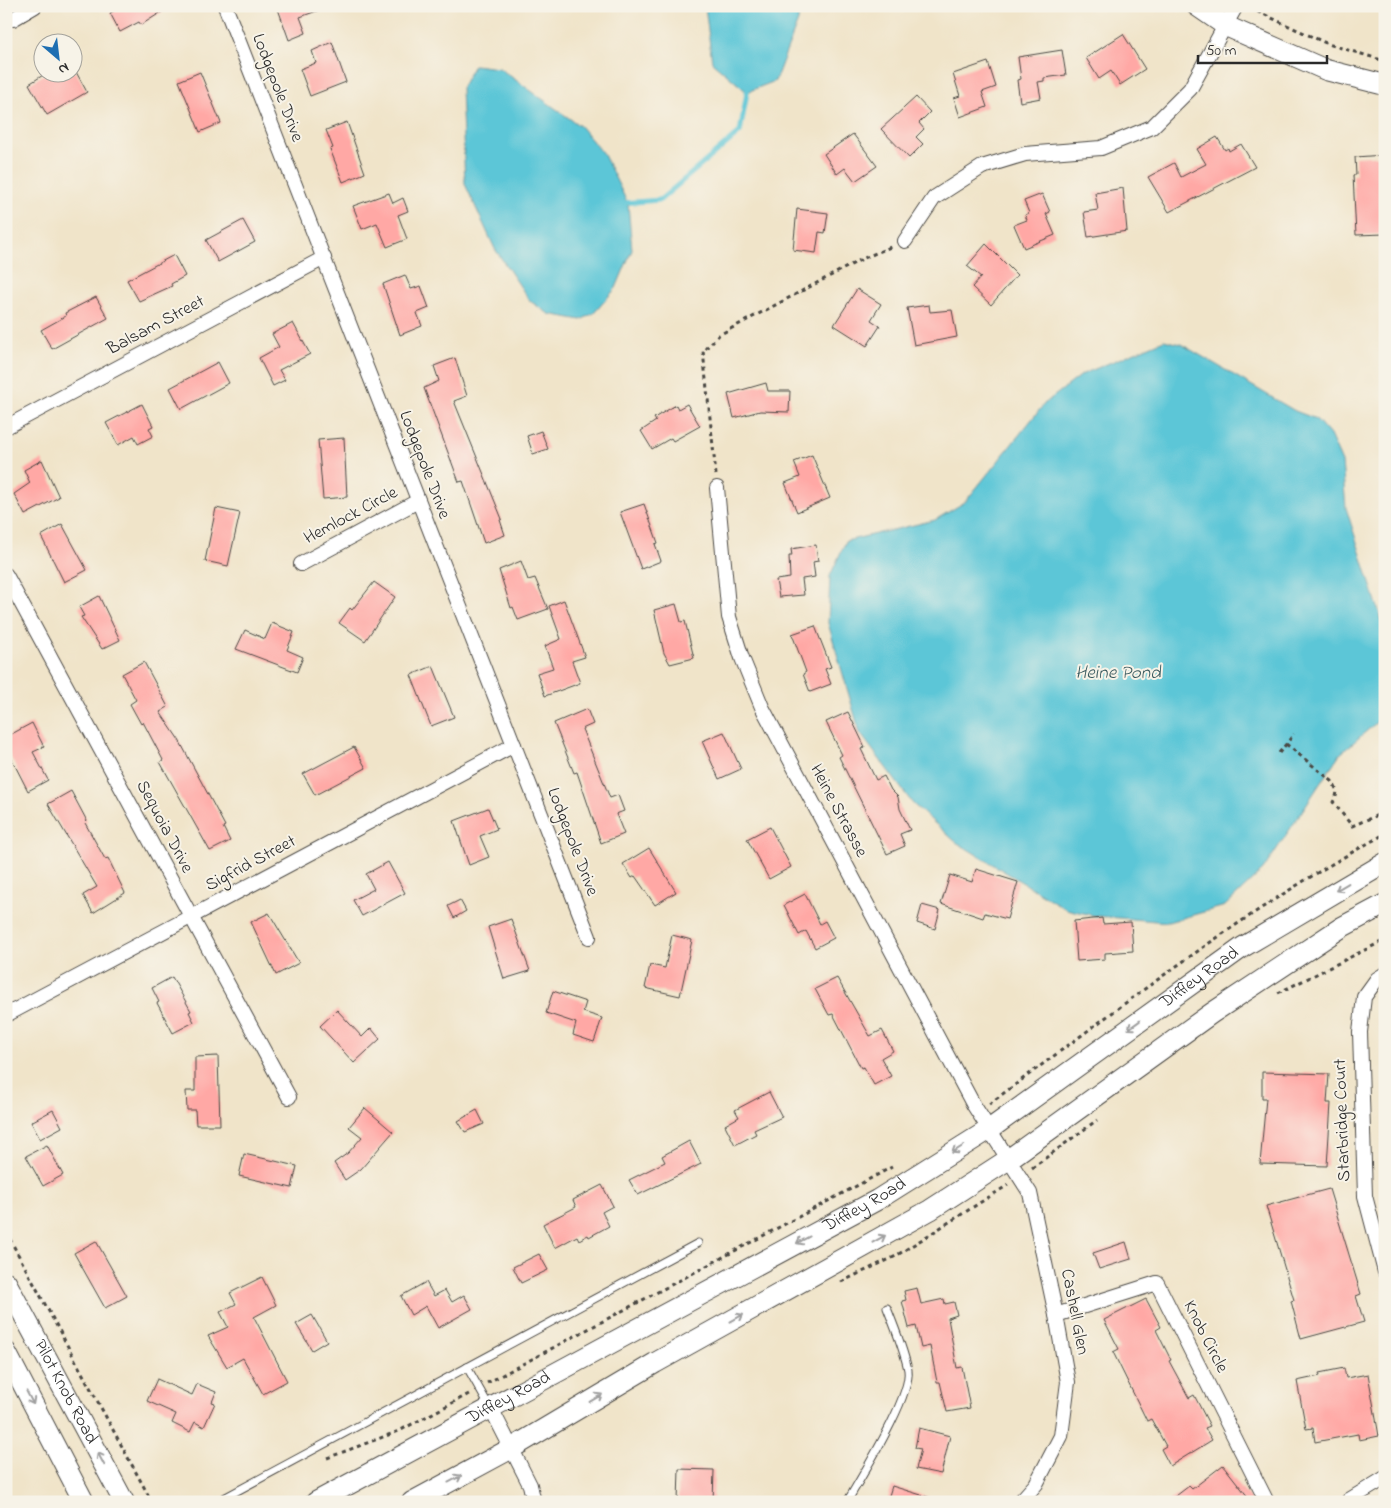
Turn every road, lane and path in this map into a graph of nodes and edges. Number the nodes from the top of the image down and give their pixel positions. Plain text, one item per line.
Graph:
1 (35, 6) edge
2 (225, 6) edge
3 (1197, 6) edge
4 (1236, 6) edge
5 (1247, 6) edge
6 (12, 19) dead end
7 (1226, 26) junction
8 (1385, 60) edge
9 (1385, 85) edge
10 (905, 241) joint
11 (324, 258) junction
12 (6, 428) edge
13 (717, 488) joint
14 (418, 501) junction
15 (301, 564) dead end
16 (6, 575) edge
17 (1294, 734) dead end
18 (1286, 744) junction
19 (514, 745) junction
20 (1278, 753) dead end
21 (1385, 812) edge
22 (1385, 834) edge
23 (1385, 863) edge
24 (1385, 904) edge
25 (192, 917) junction
26 (589, 937) dead end
27 (1385, 974) edge
28 (6, 1015) edge
29 (289, 1097) dead end
30 (979, 1112) junction
31 (990, 1129) junction
32 (1010, 1159) junction
33 (897, 1164) dead end
34 (6, 1232) edge
35 (698, 1243) dead end
36 (1385, 1272) edge
37 (6, 1282) edge
38 (887, 1308) dead end
39 (1056, 1315) junction
40 (6, 1352) edge
41 (467, 1367) junction
42 (479, 1388) junction
43 (491, 1408) junction
44 (512, 1448) junction
45 (319, 1462) dead end
46 (1385, 1478) edge
47 (224, 1498) dead end
48 (1349, 1500) dead end
49 (84, 1502) edge
50 (124, 1502) edge
51 (152, 1502) edge
52 (316, 1502) edge
53 (412, 1502) edge
54 (534, 1502) edge
55 (847, 1502) edge
56 (1020, 1502) edge
57 (1267, 1502) edge

1 - 6 street
2 - 11 street, Lodgepole Drive
3 - 7 main road
4 - 7 street
5 - 8 path
7 - 9 main road
7 - 10 street
10 - 13 path
11 - 12 street, Balsam Street
11 - 14 street, Lodgepole Drive
13 - 30 street, Heine Strasse
14 - 15 street, Hemlock Circle
14 - 19 street, Lodgepole Drive
16 - 25 street, Sequoia Drive
17 - 18 path
18 - 20 path
18 - 21 path
19 - 25 street, Sigfrid Street
19 - 26 street, Lodgepole Drive
22 - 30 path
23 -> 31 main road, Diffley Road
24 - 32 main road, Diffley Road
25 - 28 street, Sigfrid Street
25 - 29 street, Sequoia Drive
27 - 36 street, Starbridge Court
30 - 31 street, Heine Strasse
31 - 32 street, Cashell Glen
31 -> 43 main road, Diffley Road
32 - 39 street, Cashell Glen
44 -> 32 main road, Diffley Road
33 - 42 path
34 - 51 path
35 - 41 lane
50 -> 37 main road, Pilot Knob Road
38 - 55 lane
39 - 56 street, Cashell Glen
39 - 57 street, Knob Circle
40 -> 49 main road, Pilot Knob Road
41 - 42 lane
41 - 47 lane
42 - 43 lane
42 - 45 path
43 - 44 street
43 - 52 main road, Diffley Road
53 -> 44 main road, Diffley Road
44 - 54 street
46 - 48 street

